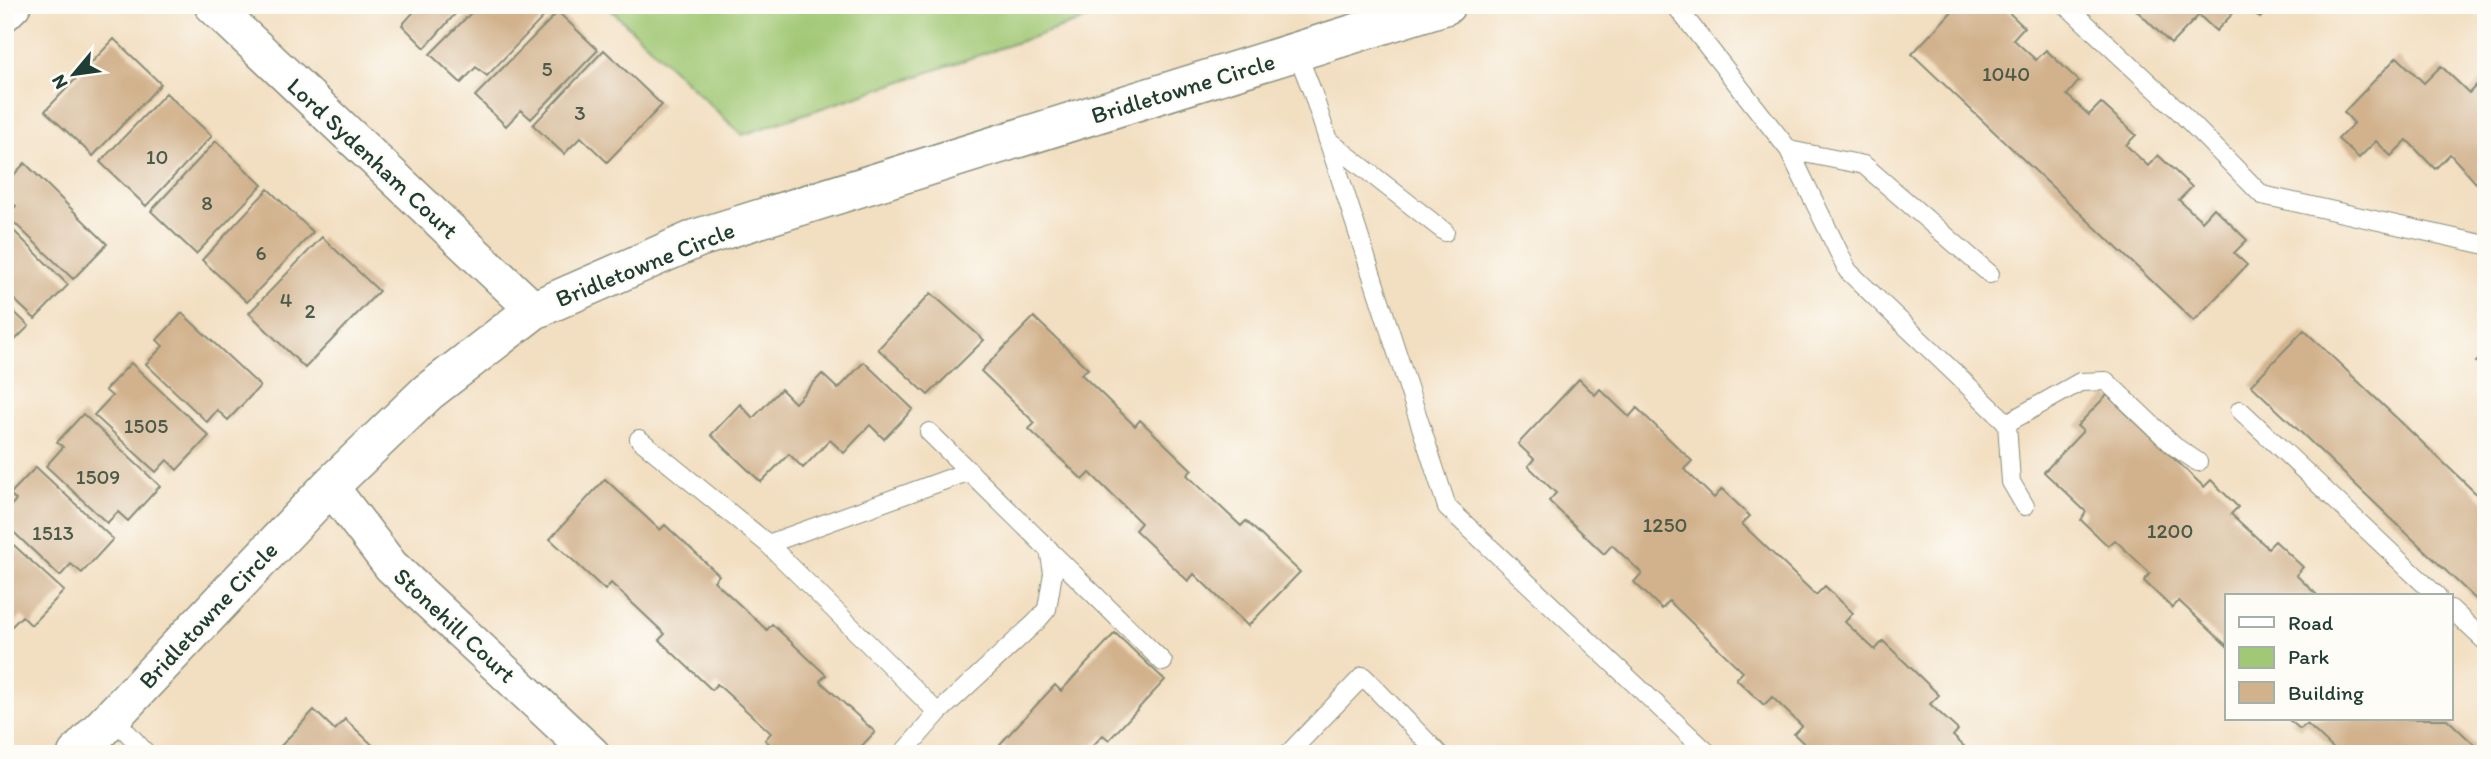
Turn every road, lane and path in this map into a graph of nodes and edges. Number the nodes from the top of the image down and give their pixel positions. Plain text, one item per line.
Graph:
1 (13, 5) edge
2 (212, 5) edge
3 (1675, 5) edge
4 (2066, 5) edge
5 (1438, 6) edge
6 (5, 13) edge
7 (1297, 53) junction
8 (1328, 140) junction
9 (1789, 150) junction
10 (1445, 232) dead end
11 (2486, 245) edge
12 (1990, 274) dead end
13 (534, 310) junction
14 (2240, 410) dead end
15 (2007, 424) junction
16 (929, 432) dead end
17 (639, 439) dead end
18 (2198, 462) dead end
19 (970, 471) junction
20 (330, 486) junction
21 (2025, 506) dead end
22 (768, 544) junction
23 (1049, 549) junction
24 (2435, 594) edge
25 (2452, 610) edge
26 (2486, 642) edge
27 (1163, 662) dead end
28 (938, 713) junction
29 (112, 716) junction
30 (76, 754) edge
31 (147, 754) edge
32 (592, 754) edge
33 (902, 754) edge
34 (1288, 754) edge
35 (1439, 754) edge
36 (1709, 754) edge

1 - 6 street
2 - 13 street, Lord Sydenham Court
3 - 9 lane
4 - 11 lane
5 - 7 street, Bridletowne Circle
7 - 8 lane
7 - 13 street, Bridletowne Circle
8 - 10 lane
8 - 36 lane
9 - 12 lane
9 - 15 lane
13 - 20 street, Bridletowne Circle
14 - 24 lane
15 - 18 lane
15 - 21 lane
16 - 19 lane
17 - 22 lane
19 - 22 lane
19 - 23 lane
20 - 29 street, Bridletowne Circle
20 - 32 street, Stonehill Court
22 - 28 lane
23 - 27 lane
23 - 28 lane
25 - 26 lane
28 - 33 lane
29 - 30 street, Bridletowne Circle
29 - 31 lane
34 - 35 lane

